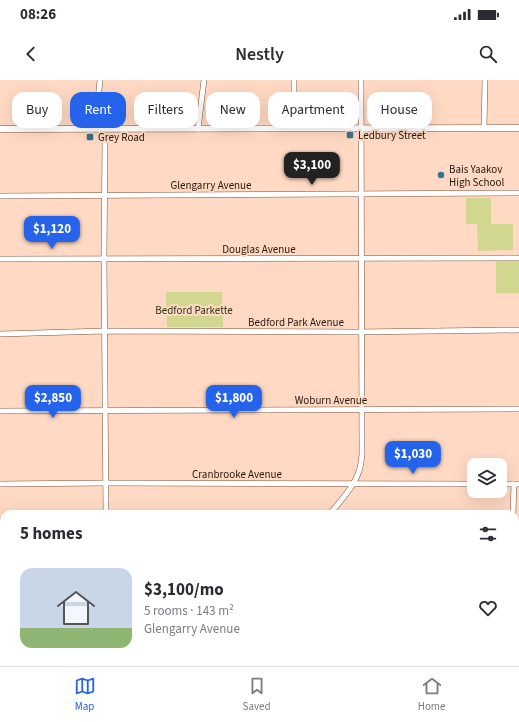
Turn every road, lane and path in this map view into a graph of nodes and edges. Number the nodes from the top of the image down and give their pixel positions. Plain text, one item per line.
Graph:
1 (100, 80) edge
2 (204, 80) edge
3 (294, 80) edge
4 (361, 80) edge
5 (485, 80) edge
6 (294, 92) edge
7 (294, 128) edge
8 (361, 128) junction
9 (484, 128) junction
10 (519, 128) edge
11 (0, 129) edge
12 (100, 129) junction
13 (198, 129) junction
14 (519, 193) edge
15 (361, 194) junction
16 (105, 195) junction
17 (0, 196) edge
18 (361, 258) junction
19 (519, 258) edge
20 (0, 259) edge
21 (104, 259) junction
22 (519, 330) edge
23 (105, 331) junction
24 (362, 332) junction
25 (0, 334) edge
26 (519, 409) edge
27 (362, 410) junction
28 (0, 411) edge
29 (106, 411) junction
30 (106, 483) junction
31 (0, 484) edge
32 (352, 484) junction
33 (467, 484) edge
34 (516, 484) edge
35 (106, 510) edge
36 (333, 510) edge
37 (513, 510) edge

1 - 12 street
2 - 13 street
3 - 6 street
4 - 8 street
5 - 9 street
7 - 13 main road
8 - 9 main road
8 - 15 street
9 - 10 main road
11 - 12 main road
12 - 13 main road
12 - 16 street
14 - 15 street, Glengarry Avenue
15 - 16 street, Glengarry Avenue
15 - 18 street
16 - 17 street, Glengarry Avenue
16 - 21 street
18 - 19 street, Douglas Avenue
18 - 21 street, Douglas Avenue
18 - 24 street
20 - 21 street, Douglas Avenue
21 - 23 street
22 - 24 street, Bedford Park Avenue
23 - 24 street, Bedford Park Avenue
23 - 25 street, Bedford Park Avenue
23 - 29 street
24 - 27 street
26 - 27 street, Woburn Avenue
27 - 29 street, Woburn Avenue
27 - 32 street
28 - 29 street, Woburn Avenue
29 - 30 street
30 - 31 street, Cranbrooke Avenue
30 - 32 street, Cranbrooke Avenue
30 - 35 street
32 - 33 street, Cranbrooke Avenue
32 - 36 street
34 - 37 street

